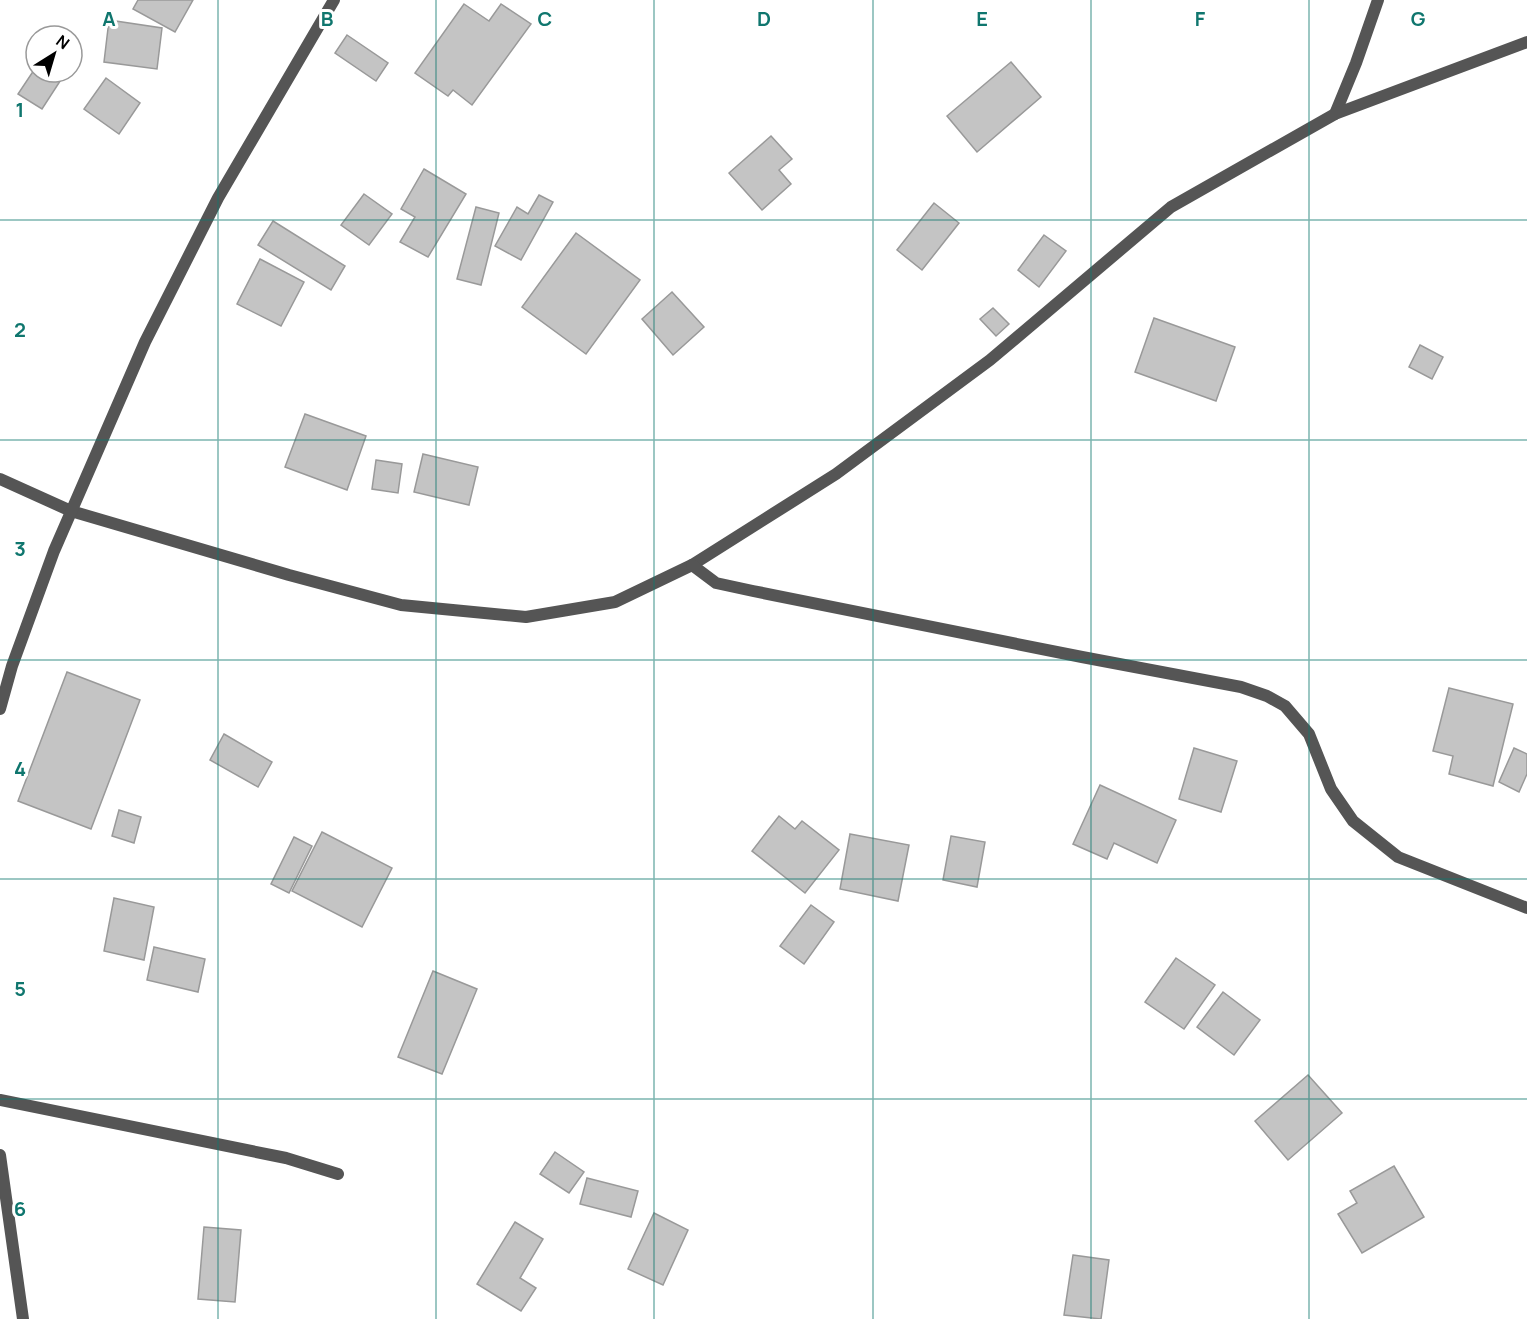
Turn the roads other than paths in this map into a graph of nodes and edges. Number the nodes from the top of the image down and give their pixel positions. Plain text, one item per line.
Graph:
1 (334, 0) edge
2 (1378, 0) edge
3 (1527, 42) edge
4 (1335, 114) junction
5 (0, 479) edge
6 (71, 511) junction
7 (692, 565) junction
8 (0, 709) edge
9 (1527, 908) edge
10 (0, 1100) edge
11 (0, 1155) edge
12 (338, 1174) dead end
13 (23, 1319) edge

1 - 6 street
2 - 4 street
3 - 4 street
4 - 7 street
5 - 6 street
6 - 7 street
6 - 8 street
7 - 9 street
10 - 12 street
11 - 13 street

